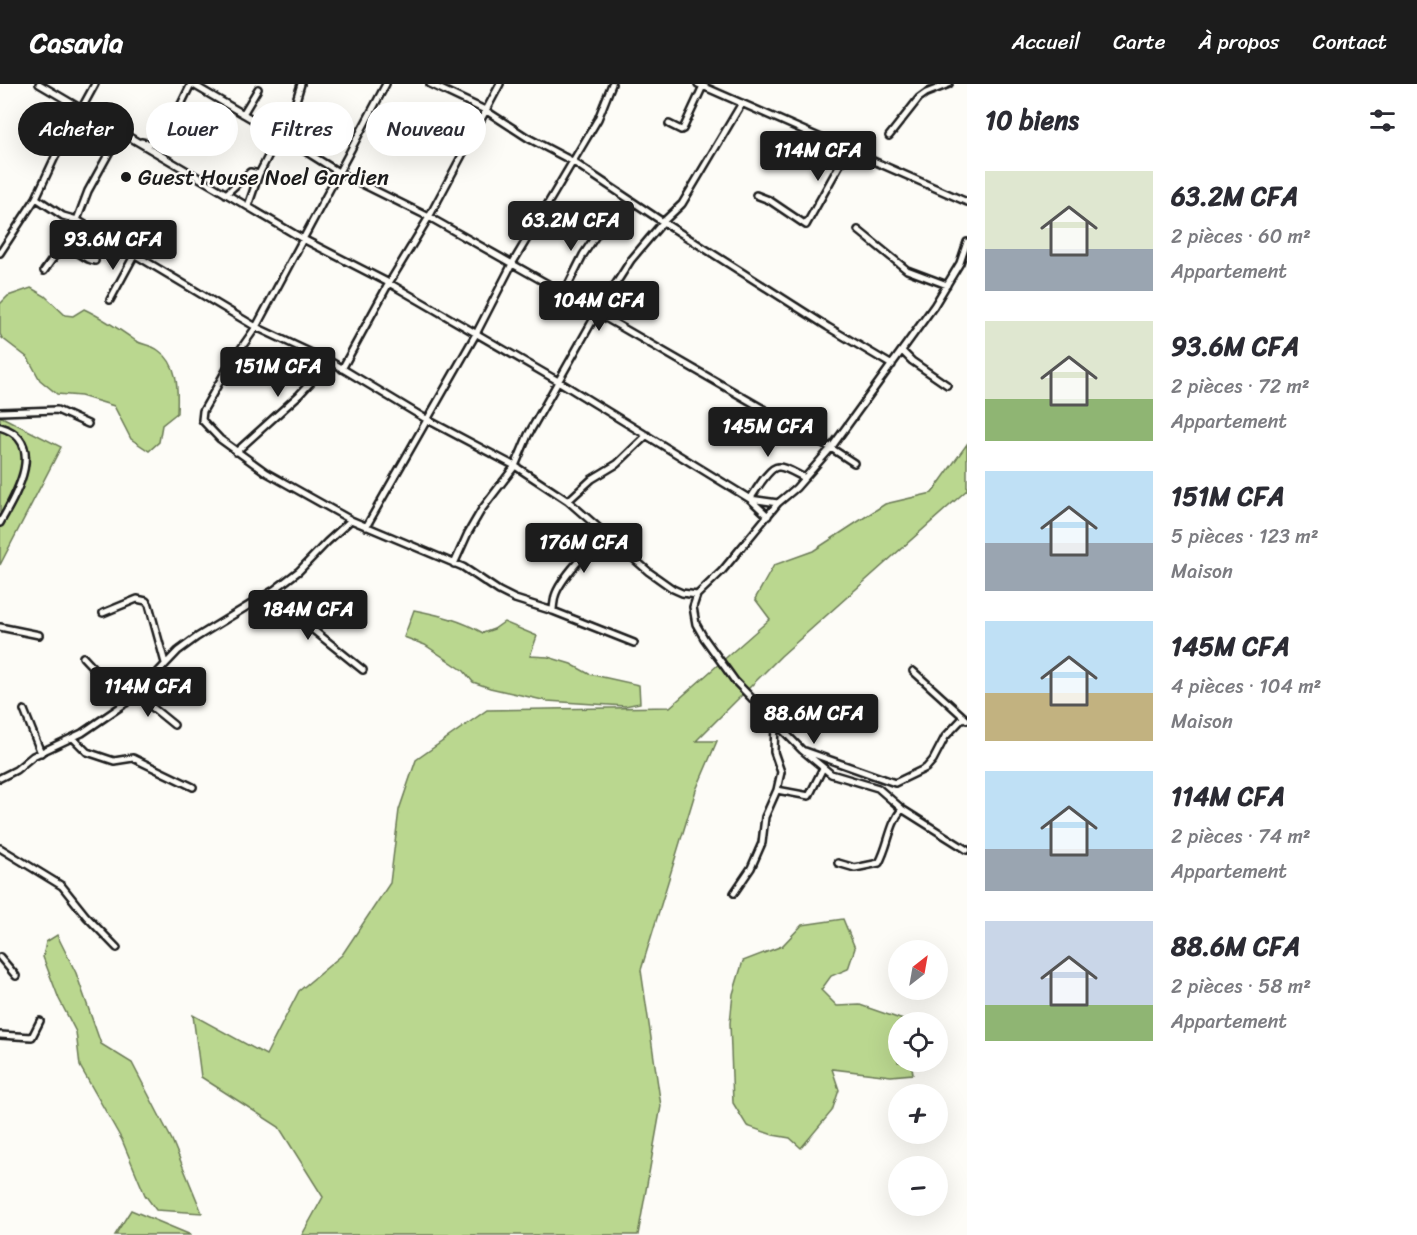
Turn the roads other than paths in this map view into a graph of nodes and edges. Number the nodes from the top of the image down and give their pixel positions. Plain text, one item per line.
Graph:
1 (39, 84) edge
2 (95, 84) edge
3 (192, 84) edge
4 (301, 84) edge
5 (386, 84) edge
6 (430, 84) edge
7 (500, 84) edge
8 (612, 84) edge
9 (949, 84) edge
10 (700, 85) edge
11 (258, 89) dead end
12 (71, 102) edge
13 (85, 102) edge
14 (296, 102) edge
15 (468, 102) edge
16 (742, 103) junction
17 (486, 108) edge
18 (486, 111) edge
19 (243, 114) junction
20 (250, 118) edge
21 (669, 124) dead end
22 (889, 136) dead end
23 (136, 142) joint
24 (848, 150) junction
25 (56, 156) edge
26 (107, 156) edge
27 (269, 156) edge
28 (314, 156) edge
29 (461, 156) edge
30 (572, 161) junction
31 (340, 173) junction
32 (259, 174) junction
33 (226, 194) junction
34 (756, 195) dead end
35 (36, 198) junction
36 (967, 202) edge
37 (248, 206) junction
38 (429, 217) junction
39 (77, 220) junction
40 (663, 222) junction
41 (603, 225) dead end
42 (858, 230) dead end
43 (93, 231) junction
44 (68, 237) junction
45 (303, 238) junction
46 (967, 242) edge
47 (0, 253) edge
48 (135, 254) junction
49 (512, 264) junction
50 (44, 271) dead end
51 (389, 283) junction
52 (947, 285) junction
53 (564, 293) junction
54 (110, 300) dead end
55 (597, 313) junction
56 (256, 327) junction
57 (476, 334) junction
58 (903, 352) junction
59 (333, 363) junction
60 (892, 365) junction
61 (342, 369) junction
62 (558, 381) junction
63 (947, 384) dead end
64 (0, 412) edge
65 (426, 419) junction
66 (88, 424) dead end
67 (0, 427) edge
68 (647, 435) junction
69 (831, 448) junction
70 (236, 452) junction
71 (854, 463) dead end
72 (514, 466) junction
73 (805, 478) junction
74 (750, 499) junction
75 (568, 501) junction
76 (778, 503) junction
77 (768, 516) junction
78 (351, 520) junction
79 (0, 523) edge
80 (366, 527) junction
81 (606, 534) junction
82 (454, 564) junction
83 (274, 590) junction
84 (697, 595) junction
85 (553, 611) junction
86 (103, 613) dead end
87 (0, 627) edge
88 (39, 635) dead end
89 (634, 643) dead end
90 (83, 657) dead end
91 (165, 663) junction
92 (363, 670) dead end
93 (913, 671) dead end
94 (136, 694) junction
95 (126, 703) junction
96 (24, 710) dead end
97 (965, 719) edge
98 (775, 723) junction
99 (174, 725) dead end
100 (73, 738) junction
101 (802, 750) junction
102 (41, 753) junction
103 (823, 768) junction
104 (0, 778) edge
105 (193, 787) dead end
106 (777, 790) junction
107 (902, 808) junction
108 (0, 848) edge
109 (967, 850) edge
110 (838, 863) dead end
111 (734, 893) dead end
112 (117, 948) dead end
113 (0, 957) edge
114 (16, 976) dead end
115 (40, 1021) dead end
116 (0, 1035) edge

1 - 12 street
2 - 13 street
3 - 19 street
3 - 23 street
4 - 14 street
5 - 31 street
6 - 15 street
7 - 17 street
8 - 30 street
9 - 22 street
10 - 16 street
10 - 21 street
11 - 19 street
16 - 24 street
16 - 40 street
18 - 30 street
19 - 20 street
23 - 33 street
24 - 34 street
24 - 36 street
25 - 35 street
26 - 39 street
27 - 32 street
28 - 31 street
29 - 38 street
30 - 40 street
30 - 49 street
31 - 38 street
31 - 45 street
32 - 33 street
32 - 37 street
33 - 37 street
35 - 39 street
35 - 47 street
37 - 45 street
38 - 49 street
38 - 51 street
39 - 43 street
39 - 44 street
40 - 55 street
40 - 60 street
41 - 53 street
42 - 52 street
43 - 44 street
43 - 48 street
44 - 50 street
45 - 51 street
45 - 56 street
46 - 52 street
48 - 54 street
48 - 56 street
49 - 53 street
49 - 57 street
51 - 57 street
51 - 61 street
52 - 58 street
53 - 55 street
55 - 62 street
55 - 69 street
56 - 59 street
56 - 70 street
57 - 62 street
57 - 65 street
58 - 60 street
58 - 63 street
59 - 61 street
59 - 70 street
60 - 69 street
61 - 65 street
62 - 68 street
62 - 72 street
64 - 66 street
65 - 72 street
65 - 80 street
67 - 79 street
68 - 74 street
68 - 75 street
69 - 71 street
69 - 73 street
70 - 78 street
72 - 75 street
72 - 82 street
73 - 74 street
73 - 76 street
74 - 76 street
74 - 77 street
75 - 81 street
76 - 77 street
77 - 84 street
78 - 80 street
78 - 83 street
80 - 82 street
81 - 84 street
81 - 85 street
82 - 85 street
83 - 91 street
83 - 92 street
84 - 98 street
85 - 89 street
86 - 91 street
87 - 88 street
90 - 95 street
91 - 94 street
93 - 97 street
94 - 95 street
94 - 99 street
95 - 100 street
96 - 102 street
97 - 101 street
98 - 101 street
98 - 106 street
100 - 102 street
100 - 105 street
101 - 103 street
102 - 104 street
103 - 106 street
103 - 107 street
106 - 111 street
107 - 109 street
107 - 110 street
108 - 112 street
113 - 114 street
115 - 116 street

